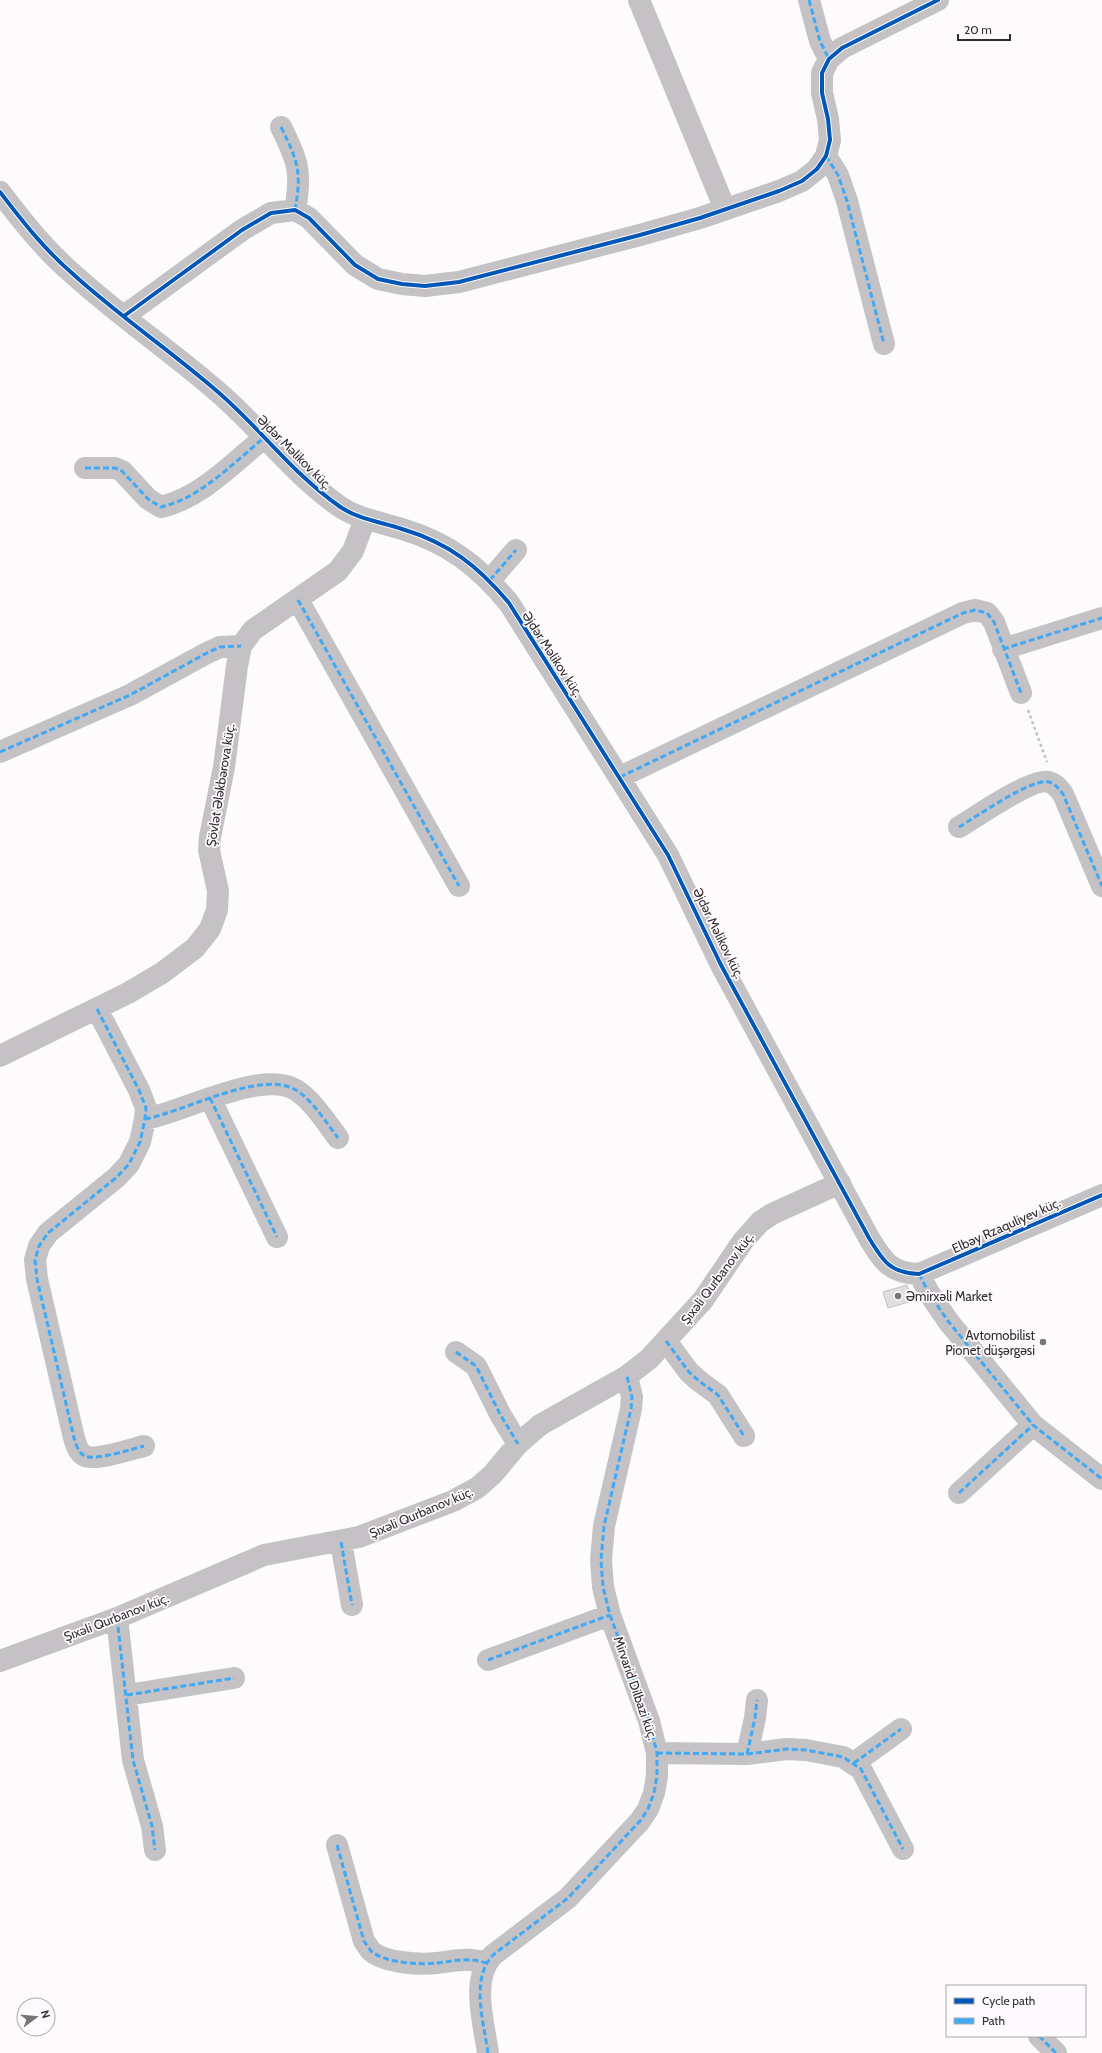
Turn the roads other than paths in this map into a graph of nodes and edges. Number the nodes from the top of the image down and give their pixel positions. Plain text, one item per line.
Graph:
1 (639, 0) edge
2 (809, 0) edge
3 (938, 0) edge
4 (828, 59) junction
5 (281, 127) dead end
6 (826, 156) junction
7 (0, 192) edge
8 (295, 210) junction
9 (726, 210) junction
10 (124, 316) junction
11 (884, 344) dead end
12 (265, 437) junction
13 (84, 468) dead end
14 (365, 519) junction
15 (516, 550) dead end
16 (490, 580) junction
17 (298, 600) junction
18 (1102, 618) edge
19 (241, 646) junction
20 (1003, 649) junction
21 (1021, 693) road end
22 (0, 752) edge
23 (620, 777) junction
24 (959, 827) dead end
25 (459, 886) dead end
26 (1102, 886) edge
27 (97, 1009) junction
28 (0, 1056) edge
29 (210, 1098) junction
30 (145, 1119) junction
31 (338, 1138) dead end
32 (840, 1183) junction
33 (1102, 1195) edge
34 (277, 1237) dead end
35 (919, 1274) junction
36 (666, 1341) junction
37 (456, 1352) dead end
38 (627, 1376) junction
39 (1033, 1425) junction
40 (744, 1436) dead end
41 (518, 1444) junction
42 (144, 1446) dead end
43 (1102, 1479) edge
44 (959, 1493) dead end
45 (341, 1542) junction
46 (352, 1605) dead end
47 (610, 1615) junction
48 (117, 1618) junction
49 (488, 1660) dead end
50 (0, 1661) edge
51 (234, 1678) dead end
52 (127, 1695) junction
53 (757, 1700) dead end
54 (901, 1729) dead end
55 (657, 1753) junction
56 (747, 1754) junction
57 (854, 1763) junction
58 (337, 1845) dead end
59 (903, 1849) dead end
60 (155, 1850) dead end
61 (486, 1963) junction
62 (1040, 2037) edge
63 (488, 2053) edge
64 (1056, 2053) edge

1 - 9 street
2 - 4 street
3 - 4 street
4 - 6 street
5 - 8 street
6 - 9 street
6 - 11 street
7 - 10 street, Əjdər Məlikov küç.
8 - 9 street
8 - 10 street
10 - 12 street, Əjdər Məlikov küç.
12 - 13 street
12 - 14 street, Əjdər Məlikov küç.
14 - 16 street, Əjdər Məlikov küç.
14 - 17 street, Şövlət Ələkbərova küç.
15 - 16 street
16 - 23 street, Əjdər Məlikov küç.
17 - 19 street, Şövlət Ələkbərova küç.
17 - 25 street
18 - 20 street
19 - 22 street
19 - 27 street, Şövlət Ələkbərova küç.
20 - 21 street
20 - 23 street
23 - 32 street, Əjdər Məlikov küç.
24 - 26 street
27 - 28 street, Şövlət Ələkbərova küç.
27 - 30 street
29 - 30 street
29 - 31 street
29 - 34 street
30 - 42 street
32 - 35 street, Əjdər Məlikov küç.
32 - 36 street, Şıxəli Qurbanov küç.
33 - 35 street, Elbəy Rzaquliyev küç.
35 - 39 street
36 - 38 street, Şıxəli Qurbanov küç.
36 - 40 street
37 - 41 street
38 - 41 street, Şıxəli Qurbanov küç.
38 - 47 street, Mirvarid Dilbazi küç.
39 - 43 street
39 - 44 street
41 - 45 street, Şıxəli Qurbanov küç.
45 - 46 street
45 - 48 street, Şıxəli Qurbanov küç.
47 - 49 street
47 - 55 street, Mirvarid Dilbazi küç.
48 - 50 street, Şıxəli Qurbanov küç.
48 - 52 street
51 - 52 street
52 - 60 street
53 - 56 street
54 - 57 street
55 - 56 street
55 - 61 street, Mirvarid Dilbazi küç.
56 - 57 street
57 - 59 street
58 - 61 street
61 - 63 street
62 - 64 street

